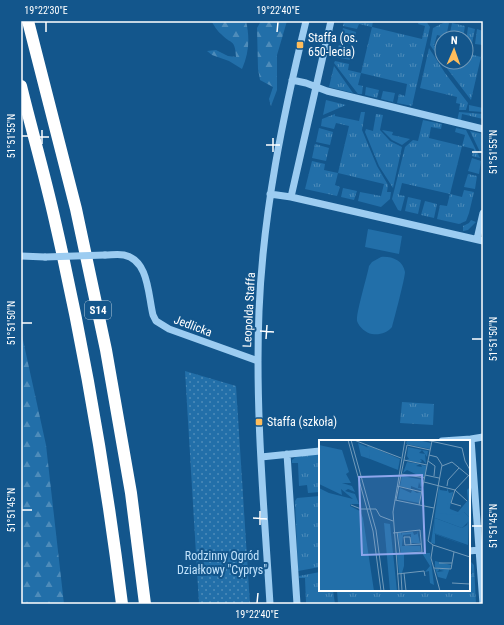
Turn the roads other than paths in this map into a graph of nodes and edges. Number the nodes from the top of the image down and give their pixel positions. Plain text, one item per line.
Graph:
1 (28, 21) edge
2 (306, 21) edge
3 (331, 21) edge
4 (292, 80) junction
5 (21, 86) edge
6 (316, 88) junction
7 (483, 129) edge
8 (270, 194) junction
9 (291, 197) junction
10 (483, 213) edge
11 (480, 240) edge
12 (21, 256) edge
13 (258, 361) junction
14 (483, 438) edge
15 (471, 439) junction
16 (456, 440) edge
17 (319, 451) edge
18 (287, 454) junction
19 (261, 457) junction
20 (479, 550) junction
21 (470, 551) edge
22 (122, 604) edge
23 (146, 604) edge
24 (270, 604) edge
25 (297, 604) edge
26 (482, 604) edge

1 - 23 highway, S14
2 - 4 street, Leopolda Staffa
3 - 6 street
4 - 6 street
4 - 8 street, Leopolda Staffa
5 - 22 highway, S14
6 - 7 street
6 - 9 street
8 - 9 street
8 - 13 street, Leopolda Staffa
9 - 11 street
10 - 11 street
12 - 13 street, Jedlicka, bridge
13 - 19 street, Leopolda Staffa
14 - 15 street
15 - 16 street
15 - 20 street
17 - 18 street
18 - 19 street
18 - 25 street
19 - 24 street, Leopolda Staffa
20 - 21 street
20 - 26 street

